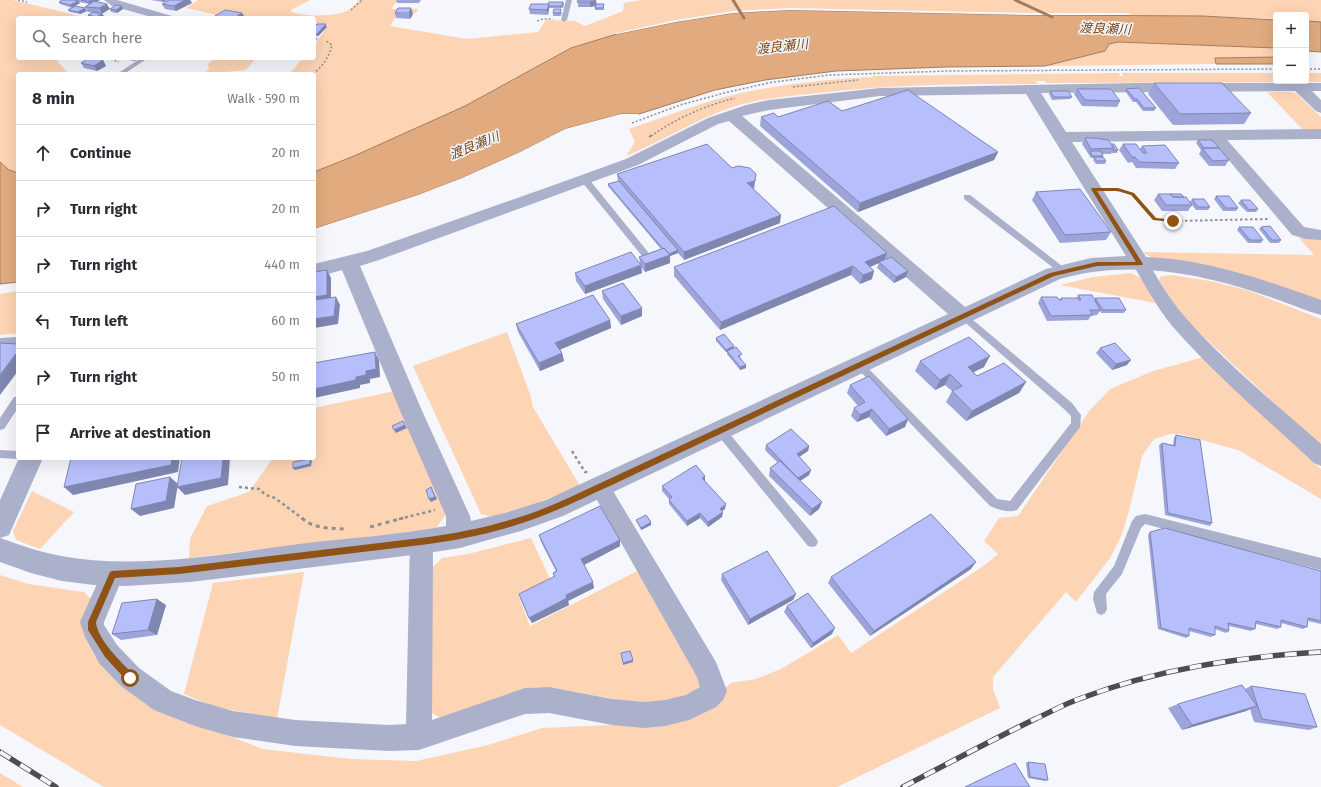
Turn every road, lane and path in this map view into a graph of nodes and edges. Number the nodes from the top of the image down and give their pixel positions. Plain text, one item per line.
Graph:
1 (18, 0) edge
2 (109, 0) edge
3 (362, 0) edge
4 (569, 0) edge
5 (27, 2) dead end
6 (351, 10) dead end
7 (161, 16) edge
8 (564, 20) joint
9 (537, 21) dead end
10 (316, 39) edge
11 (142, 60) edge
12 (1117, 69) dead end
13 (1309, 69) edge
14 (1321, 69) edge
15 (123, 72) edge
16 (315, 72) edge
17 (869, 73) dead end
18 (1122, 75) dead end
19 (871, 78) dead end
20 (1300, 87) junction
21 (1321, 87) edge
22 (1030, 89) junction
23 (1321, 108) edge
24 (731, 115) junction
25 (1321, 134) edge
26 (1215, 135) junction
27 (1060, 137) junction
28 (585, 180) junction
29 (1093, 189) junction
30 (968, 196) dead end
31 (1287, 219) junction
32 (1321, 235) edge
33 (645, 254) edge
34 (348, 263) junction
35 (1140, 264) junction
36 (316, 271) edge
37 (1063, 271) junction
38 (1321, 308) edge
39 (963, 316) junction
40 (16, 341) edge
41 (0, 342) edge
42 (859, 365) junction
43 (16, 403) edge
44 (0, 426) edge
45 (720, 430) junction
46 (572, 451) dead end
47 (0, 454) edge
48 (16, 455) edge
49 (1321, 457) edge
50 (30, 460) edge
51 (604, 485) junction
52 (239, 487) dead end
53 (453, 506) junction
54 (0, 527) edge
55 (365, 528) dead end
56 (350, 529) dead end
57 (460, 536) junction
58 (421, 542) junction
59 (812, 542) dead end
60 (0, 550) edge
61 (1321, 564) edge
62 (112, 574) junction
63 (1101, 609) dead end
64 (418, 737) junction

1 - 5 path
2 - 7 street
3 - 6 path
4 - 8 lane
8 - 9 path
10 - 16 path
11 - 15 lane
12 - 18 path
13 - 14 path
17 - 19 path
20 - 21 street
20 - 22 street
20 - 23 street
22 - 24 street
22 - 27 street
24 - 28 street
24 - 39 street
25 - 26 street
26 - 27 street
26 - 31 street
27 - 29 street
28 - 33 lane
28 - 34 street
29 - 31 path
29 - 35 street
30 - 37 lane
31 - 32 street
34 - 36 street
34 - 53 street
35 - 37 street
35 - 38 street
35 - 49 street
37 - 39 street
39 - 42 street
39 - 42 lane
40 - 41 lane
42 - 45 street
43 - 44 lane
45 - 51 street
45 - 59 lane
46 - 51 path
47 - 48 lane
50 - 54 street
51 - 57 street
51 - 64 street
52 - 56 path
53 - 55 path
53 - 57 street
57 - 58 street
58 - 62 street
58 - 64 street
60 - 62 street
61 - 63 lane
62 - 64 street

